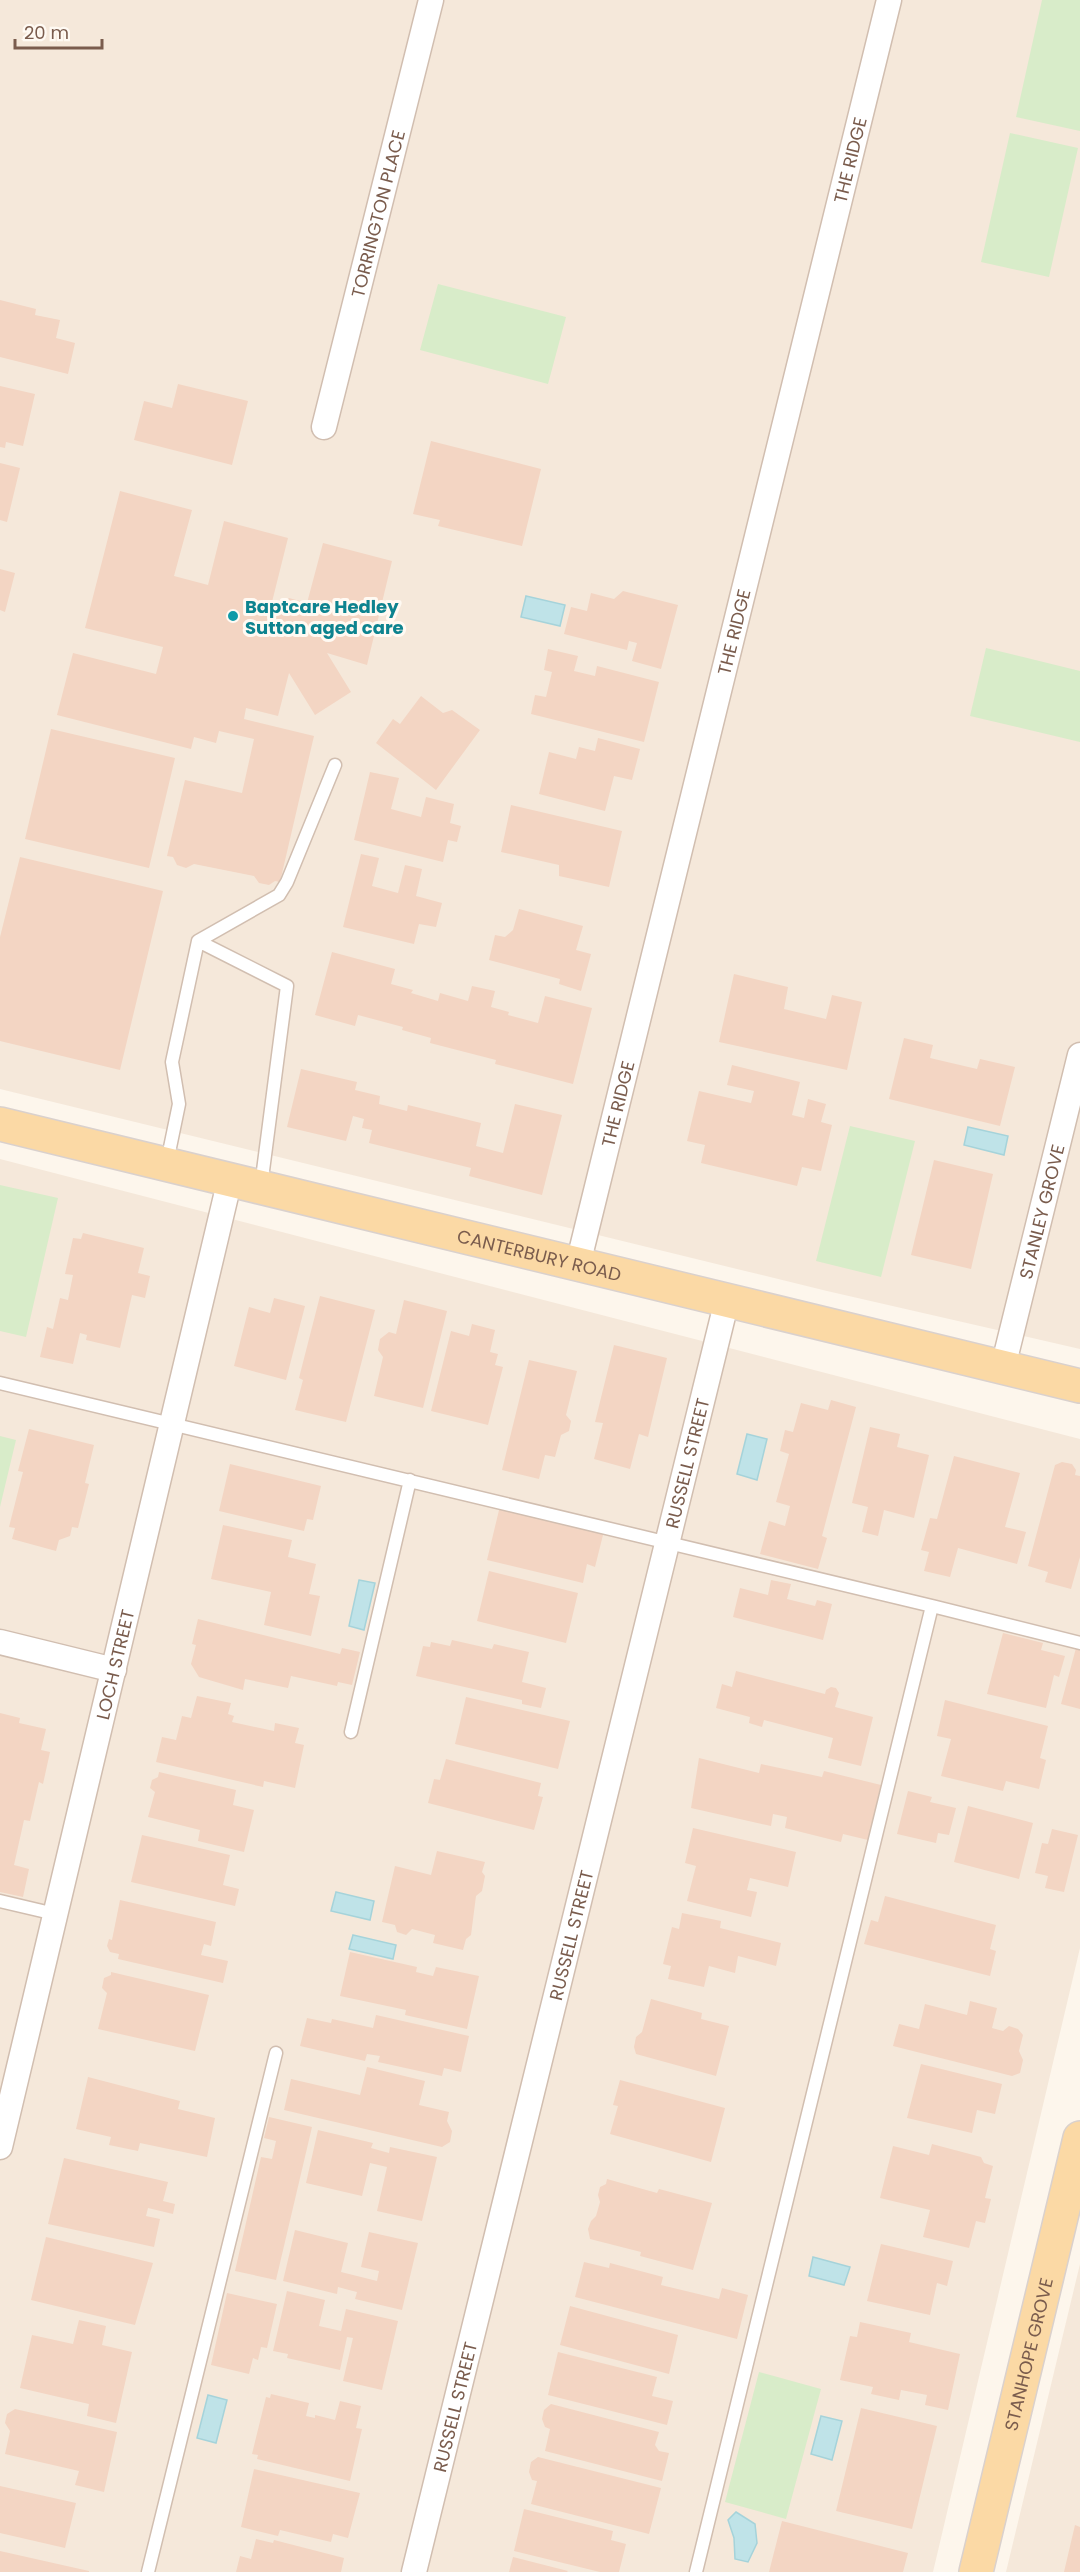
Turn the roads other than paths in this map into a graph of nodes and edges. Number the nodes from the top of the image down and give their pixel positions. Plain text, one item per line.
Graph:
1 (431, 0) edge
2 (889, 0) edge
3 (324, 427) dead end
4 (335, 765) dead end
5 (198, 941) junction
6 (1080, 1055) edge
7 (0, 1124) edge
8 (167, 1164) junction
9 (245, 1183) junction
10 (578, 1264) junction
11 (727, 1300) junction
12 (1003, 1367) junction
13 (0, 1383) edge
14 (1080, 1386) edge
15 (173, 1423) junction
16 (410, 1480) junction
17 (668, 1541) junction
18 (932, 1606) junction
19 (0, 1642) edge
20 (1080, 1643) edge
21 (114, 1670) junction
22 (351, 1732) dead end
23 (0, 1901) edge
24 (55, 1914) junction
25 (276, 2052) dead end
26 (1080, 2138) edge
27 (0, 2147) edge
28 (148, 2572) edge
29 (414, 2572) edge
30 (696, 2572) edge
31 (976, 2572) edge

1 - 3 street, TORRINGTON PLACE
2 - 10 street, THE RIDGE
4 - 5 lane
5 - 8 lane
5 - 9 lane
6 - 12 street, STANLEY GROVE
7 - 8 main road, CANTERBURY ROAD
8 - 9 main road, CANTERBURY ROAD
9 - 10 main road, CANTERBURY ROAD
9 - 15 street, LOCH STREET
10 - 11 main road, CANTERBURY ROAD
11 - 12 main road, CANTERBURY ROAD
11 - 17 street, RUSSELL STREET
12 - 14 main road, CANTERBURY ROAD
13 - 15 lane
15 - 16 lane
15 - 21 street, LOCH STREET
16 - 17 lane
16 - 22 lane
17 - 18 lane
17 - 29 street, RUSSELL STREET
18 - 20 lane
18 - 30 lane
19 - 21 street
21 - 24 street, LOCH STREET
23 - 24 lane
24 - 27 street, LOCH STREET
25 - 28 lane
26 - 31 main road, STANHOPE GROVE

